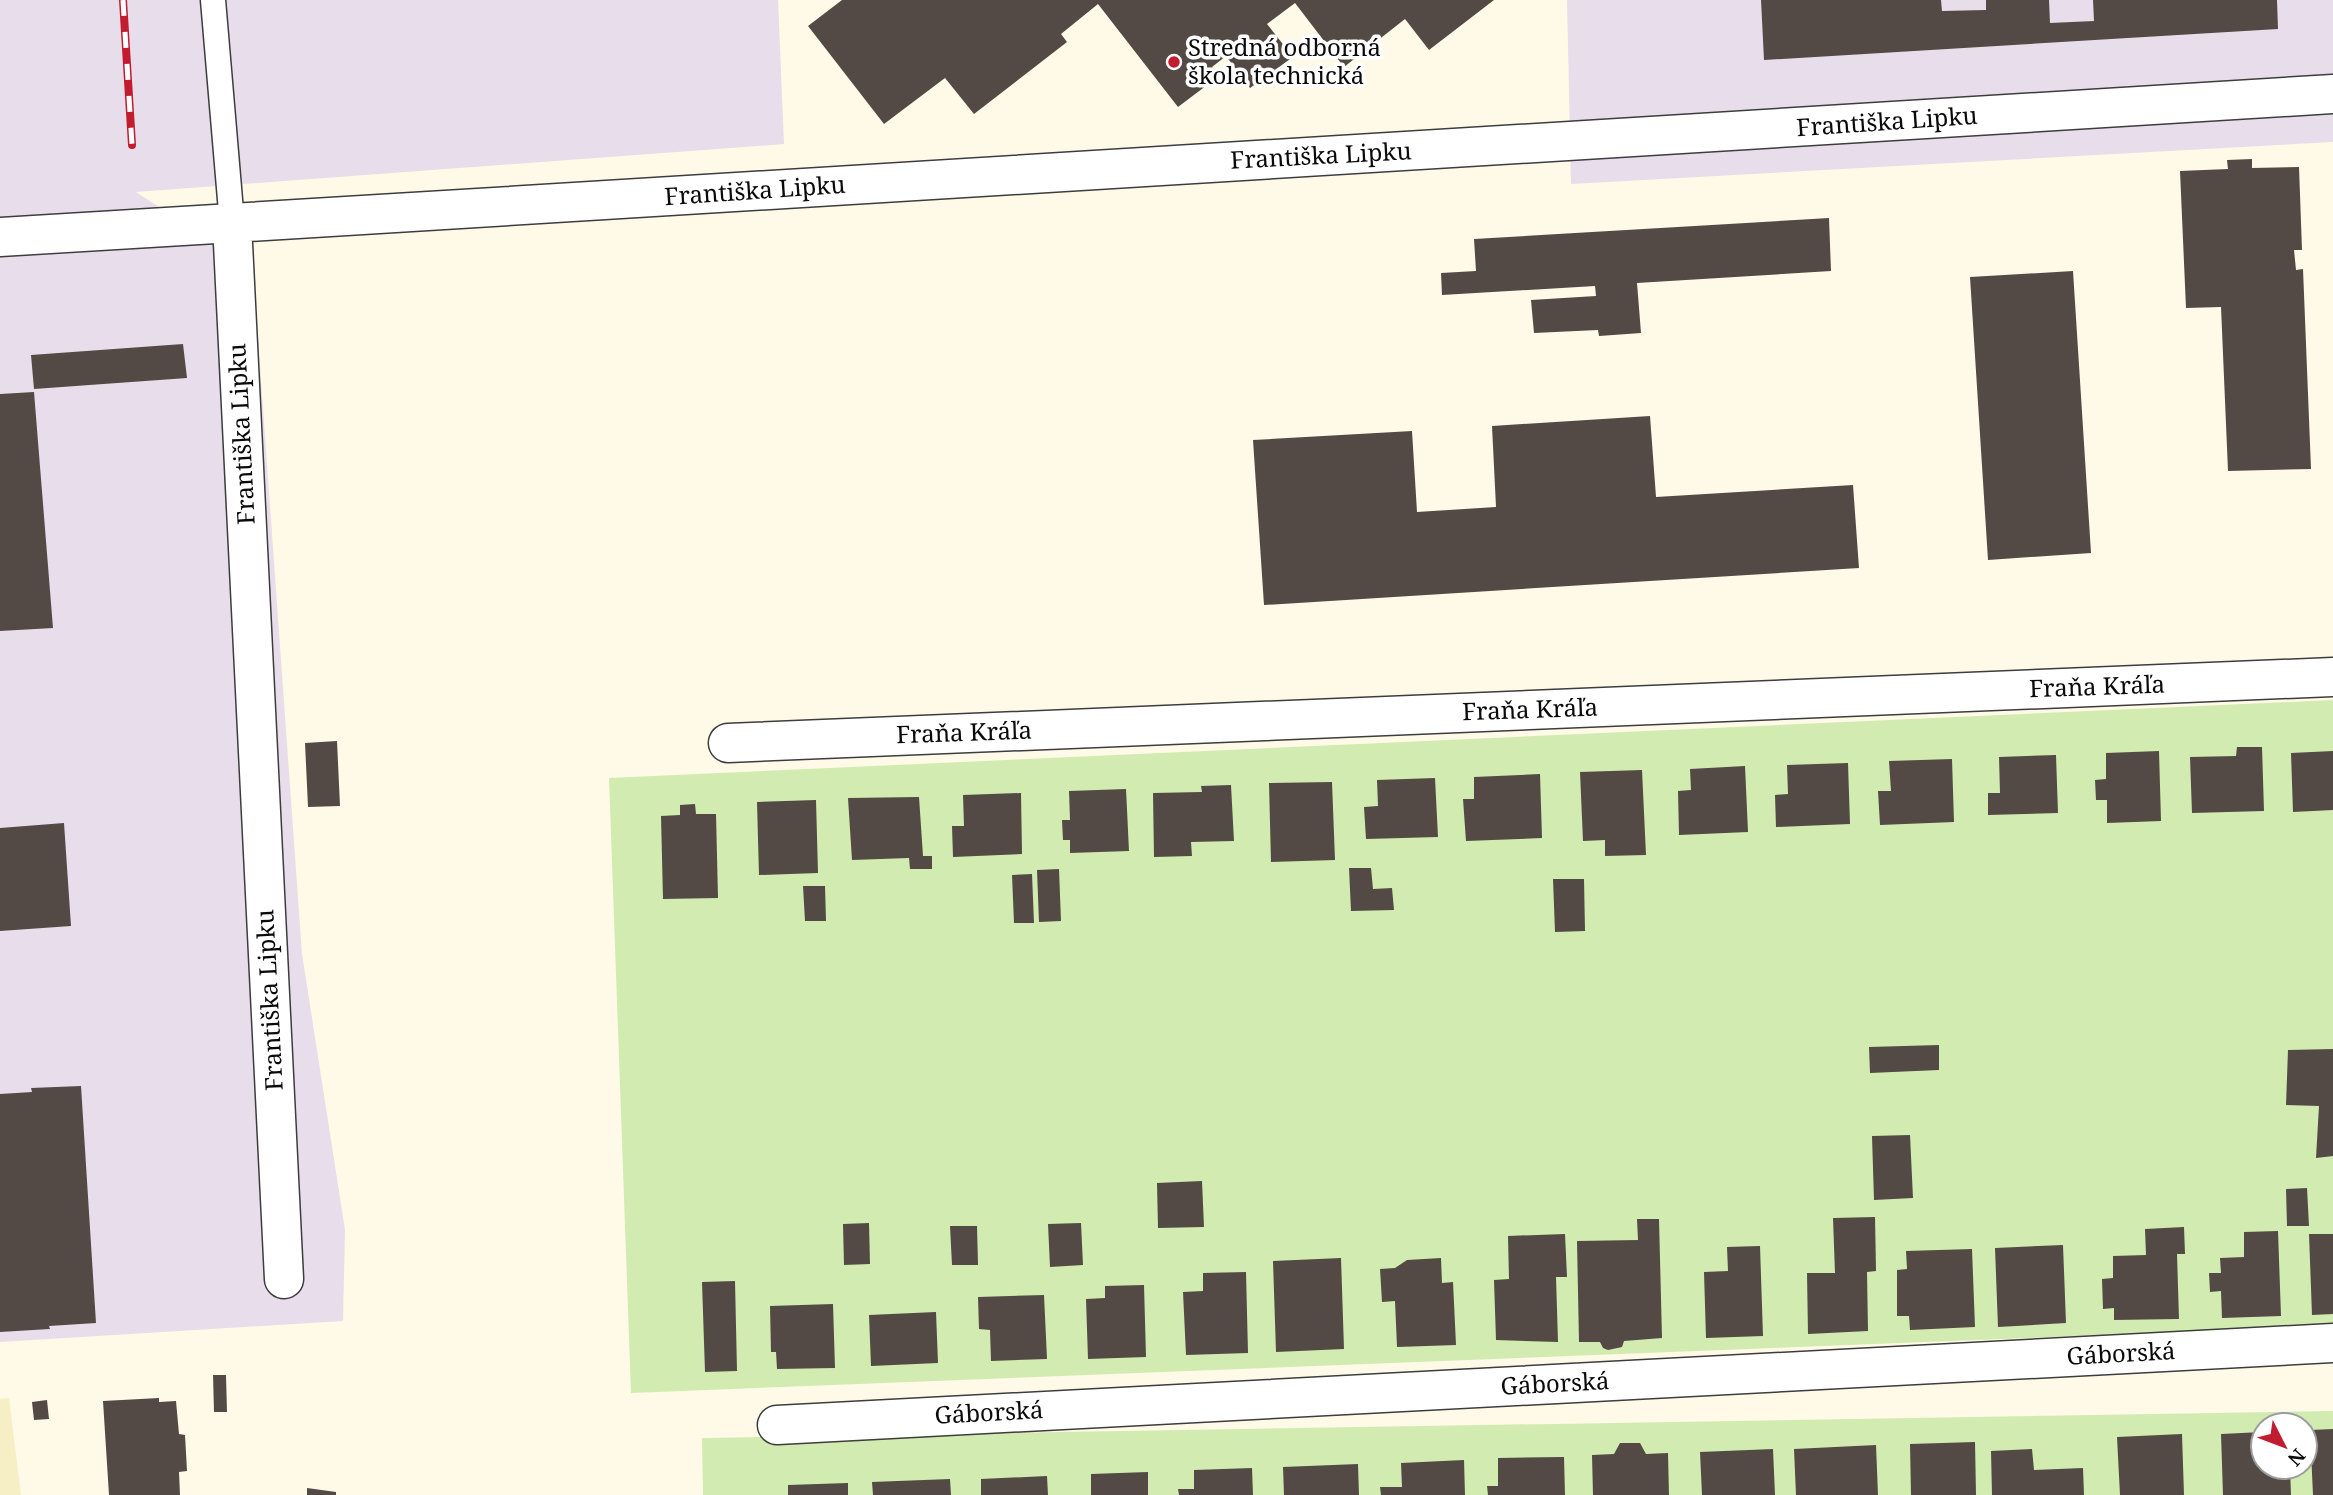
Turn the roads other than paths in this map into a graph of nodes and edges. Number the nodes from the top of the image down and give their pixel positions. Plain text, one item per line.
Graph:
1 (213, 0) edge
2 (2333, 94) edge
3 (232, 223) junction
4 (0, 237) edge
5 (2333, 677) edge
6 (728, 743) dead end
7 (284, 1279) dead end
8 (2333, 1343) edge
9 (777, 1424) dead end

1 - 3 lane
2 - 3 street, Františka Lipku
3 - 4 street
3 - 7 street, Františka Lipku
5 - 6 street, Fraňa Kráľa
8 - 9 street, Gáborská

